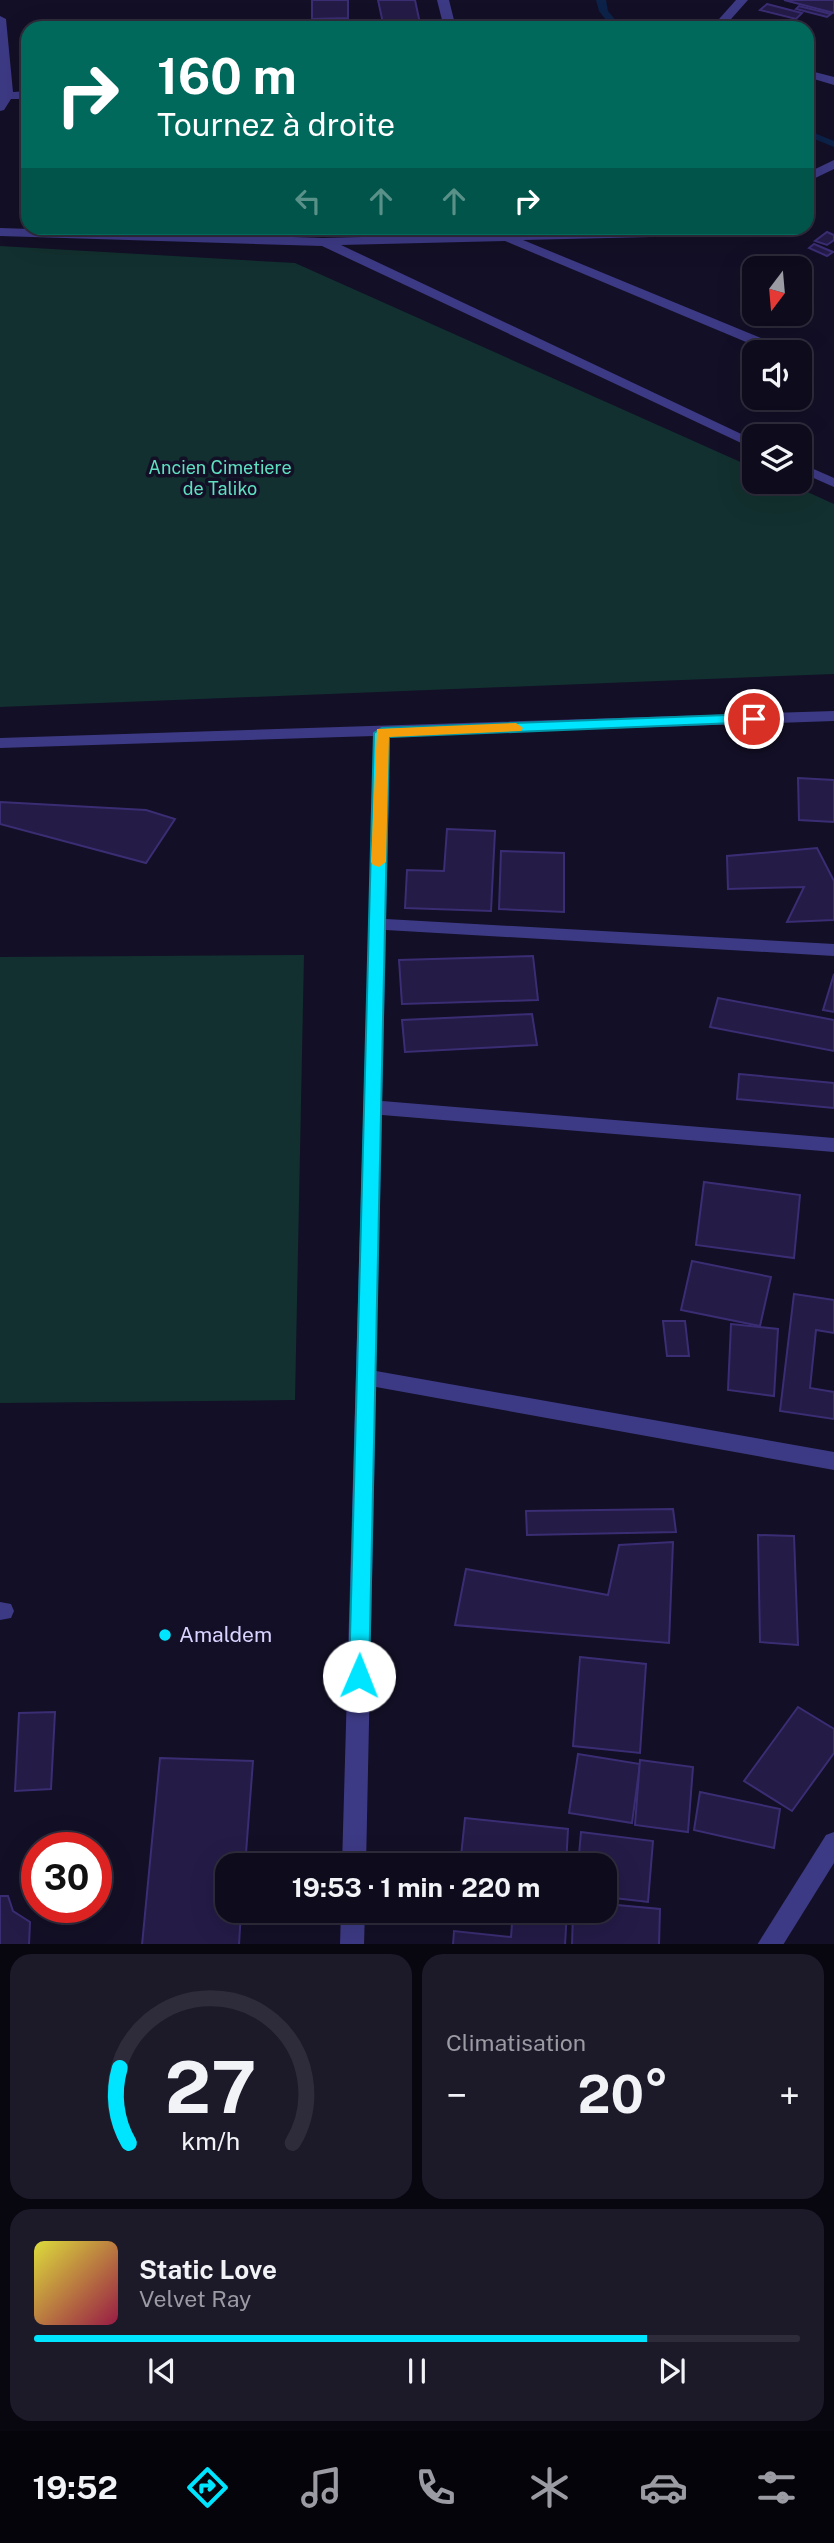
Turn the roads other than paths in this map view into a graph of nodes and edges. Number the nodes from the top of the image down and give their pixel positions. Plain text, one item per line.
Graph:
1 (443, 0) edge
2 (742, 0) edge
3 (0, 19) edge
4 (448, 21) edge
5 (724, 21) edge
6 (814, 75) edge
7 (834, 81) edge
8 (21, 96) edge
9 (2, 100) edge
10 (834, 164) edge
11 (814, 174) edge
12 (0, 232) edge
13 (21, 233) edge
14 (97, 235) edge
15 (580, 235) edge
16 (504, 237) junction
17 (323, 242) junction
18 (753, 340) edge
19 (742, 439) edge
20 (812, 473) edge
21 (834, 483) edge
22 (834, 716) edge
23 (382, 733) junction
24 (0, 743) edge
25 (377, 924) junction
26 (834, 950) edge
27 (373, 1107) junction
28 (834, 1145) edge
29 (366, 1377) junction
30 (834, 1461) edge
31 (834, 1843) edge
32 (354, 1853) edge
33 (353, 1923) edge
34 (352, 1944) edge
35 (769, 1944) edge

1 - 4 street
2 - 5 street
3 - 9 street
6 - 7 street
8 - 9 street
10 - 11 street
12 - 13 street
14 - 17 street
15 - 16 street
16 - 17 street
16 - 18 street
17 - 19 street
20 - 21 street
22 - 23 street
23 - 24 street
23 - 25 street
25 - 26 street
25 - 27 street
27 - 28 street
27 - 29 street
29 - 30 street
29 - 32 street
31 - 35 street
33 - 34 street

